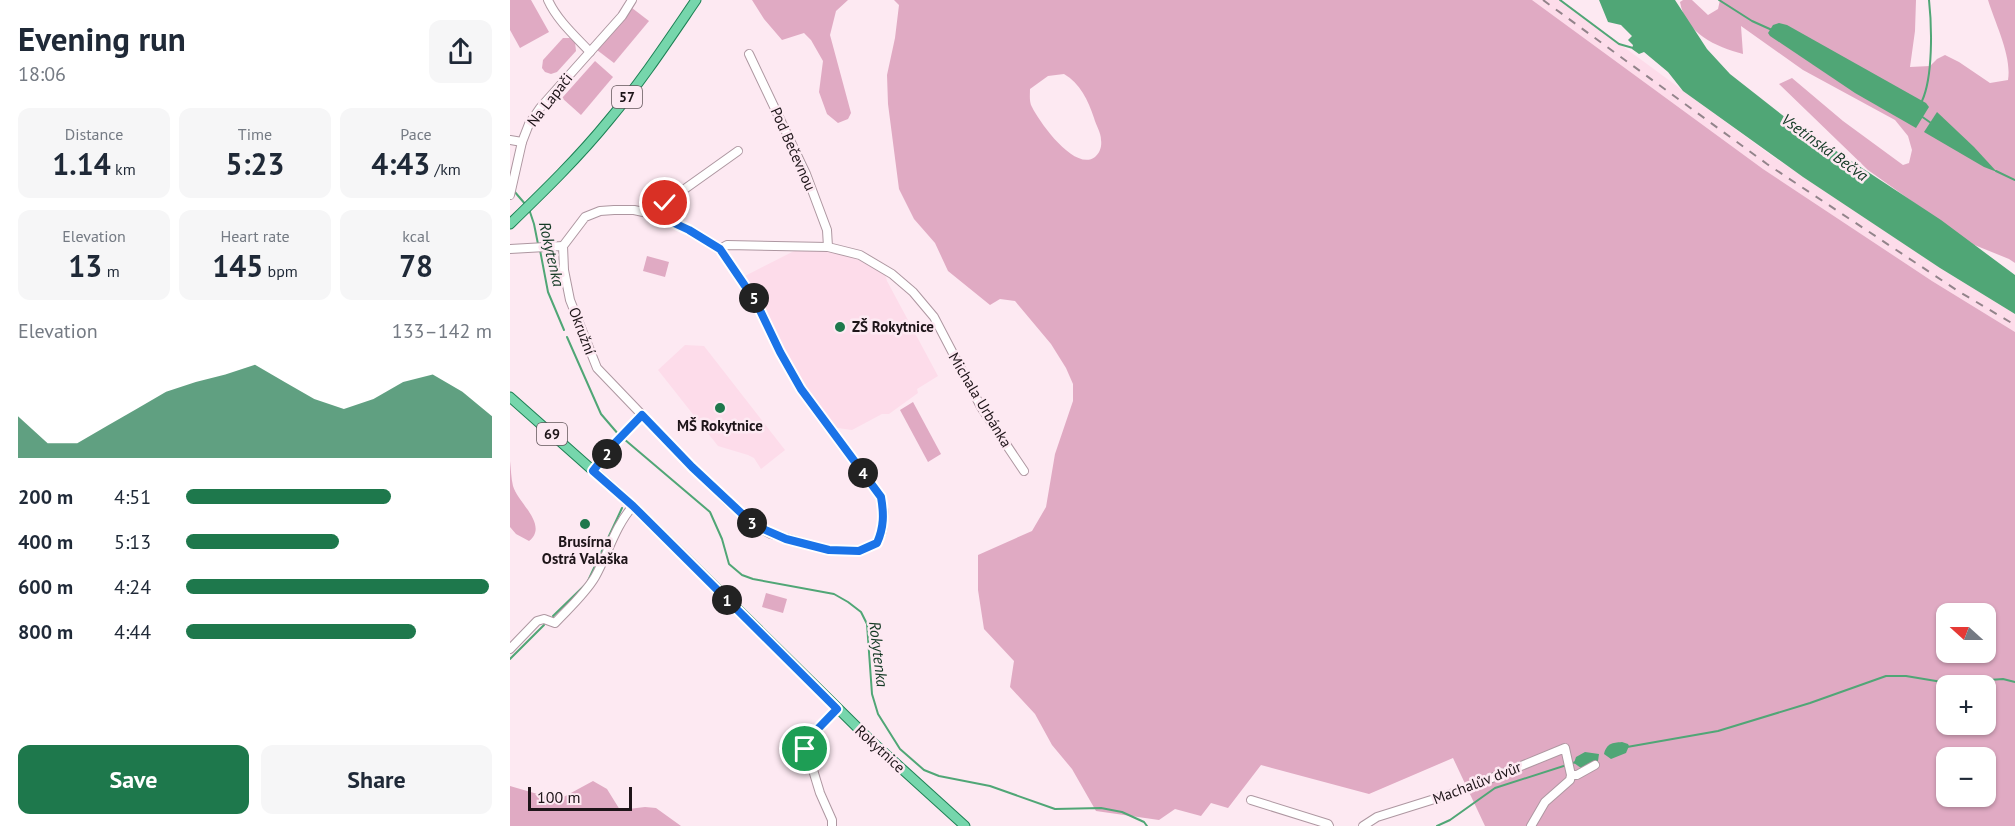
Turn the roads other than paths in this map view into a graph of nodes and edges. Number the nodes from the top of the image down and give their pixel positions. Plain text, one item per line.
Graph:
1 (548, 0) edge
2 (632, 0) edge
3 (696, 0) edge
4 (590, 52) junction
5 (749, 54) dead end
6 (510, 140) edge
7 (522, 142) junction
8 (738, 151) dead end
9 (510, 195) edge
10 (657, 215) junction
11 (510, 224) edge
12 (563, 246) junction
13 (828, 247) junction
14 (510, 249) edge
15 (720, 249) junction
16 (510, 397) edge
17 (642, 415) junction
18 (593, 471) junction
19 (1024, 471) dead end
20 (633, 506) junction
21 (510, 649) edge
22 (837, 709) junction
23 (1595, 765) dead end
24 (1571, 775) junction
25 (1251, 800) dead end
26 (832, 826) edge
27 (965, 826) edge
28 (1329, 826) edge
29 (1363, 826) edge
30 (1531, 826) edge

1 - 4 street
2 - 4 street, Na Lapači
3 - 11 main road, 57
4 - 7 street, Na Lapači
5 - 13 street, Pod Bečevnou
6 - 7 street, Na Lapači
7 - 9 street
8 - 10 street
10 - 12 street, Okružní
10 - 15 street, Okružní
12 - 14 street
12 - 17 street, Okružní
13 - 15 street, Michala Urbánka
13 - 19 street, Michala Urbánka
15 - 17 street, Okružní
16 - 18 main road, Rokytnice / 69
17 - 18 street
18 - 20 main road, Rokytnice / 69
20 - 21 street
20 - 22 main road, Rokytnice / 69
22 - 26 street
22 - 27 main road, Rokytnice / 69
23 - 24 street
24 - 29 street, Machalův dvůr
24 - 30 street
25 - 28 street

